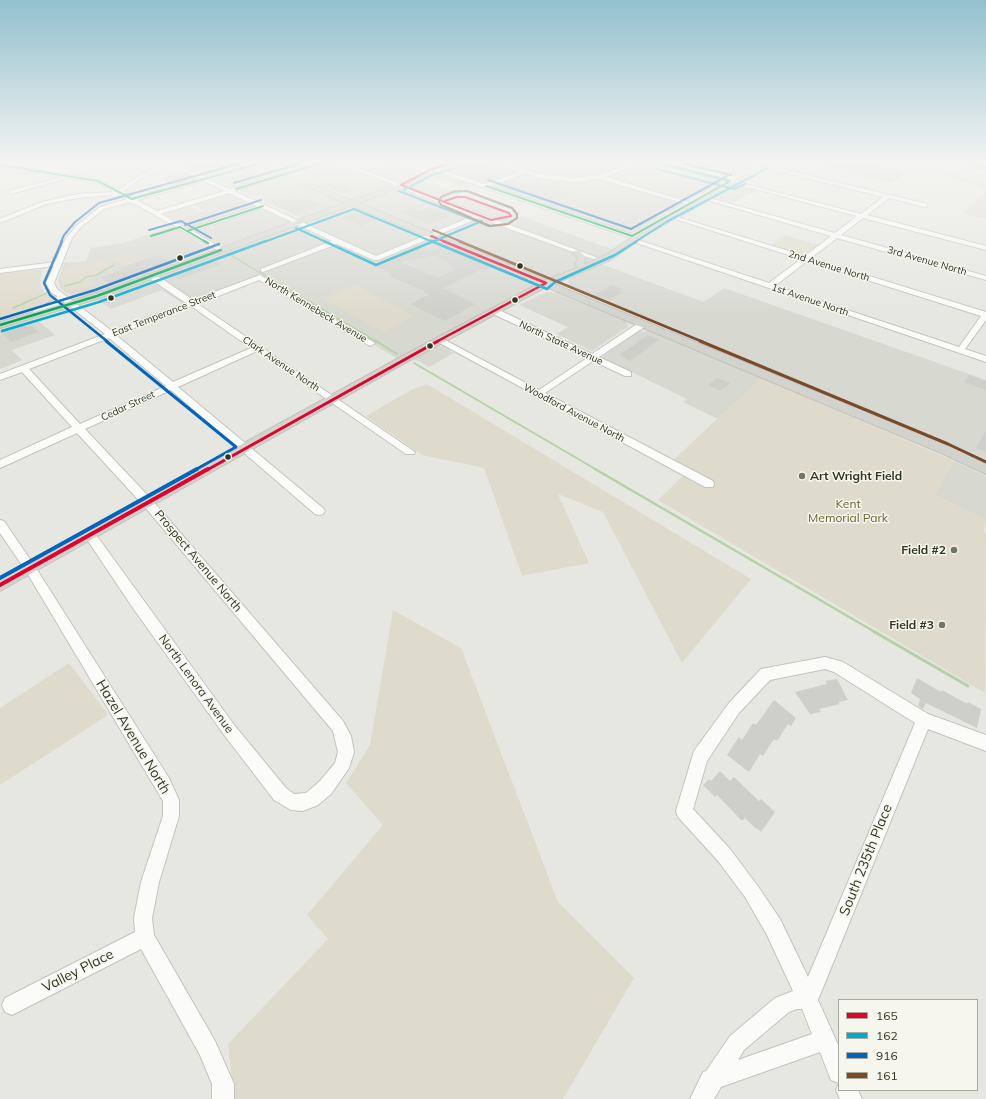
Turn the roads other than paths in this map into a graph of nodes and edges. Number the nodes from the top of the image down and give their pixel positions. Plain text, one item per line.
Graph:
1 (18, 214) edge
2 (96, 214) edge
3 (159, 214) edge
4 (238, 214) edge
5 (281, 214) edge
6 (323, 214) edge
7 (380, 214) edge
8 (565, 214) edge
9 (670, 214) edge
10 (677, 214) edge
11 (761, 214) edge
12 (857, 214) edge
13 (480, 215) joint
14 (863, 216) junction
15 (672, 217) junction
16 (2, 221) edge
17 (299, 223) junction
18 (187, 231) junction
19 (431, 236) junction
20 (837, 236) junction
21 (633, 238) junction
22 (338, 241) junction
23 (986, 248) edge
24 (221, 250) junction
25 (577, 253) junction
26 (595, 258) junction
27 (806, 259) junction
28 (56, 264) junction
29 (579, 265) junction
30 (0, 271) edge
31 (262, 273) junction
32 (152, 276) junction
33 (986, 278) edge
34 (546, 283) junction
35 (770, 286) junction
36 (61, 295) junction
37 (192, 303) junction
38 (73, 304) junction
39 (494, 311) junction
40 (986, 315) edge
41 (20, 320) junction
42 (643, 324) junction
43 (0, 325) edge
44 (110, 334) junction
45 (440, 341) junction
46 (371, 343) dead end
47 (257, 348) junction
48 (960, 351) junction
49 (592, 357) junction
50 (986, 360) edge
51 (23, 368) junction
52 (628, 374) dead end
53 (0, 377) edge
54 (171, 386) junction
55 (538, 394) junction
56 (333, 399) junction
57 (80, 428) junction
58 (247, 448) junction
59 (410, 452) dead end
60 (0, 464) edge
61 (986, 469) edge
62 (709, 484) dead end
63 (148, 503) junction
64 (319, 510) dead end
65 (0, 524) edge
66 (90, 535) junction
67 (30, 568) junction
68 (0, 585) edge
69 (924, 720) junction
70 (986, 743) edge
71 (319, 794) joint
72 (145, 937) junction
73 (808, 1000) junction
74 (12, 1005) dead end
75 (825, 1040) junction
76 (838, 1070) edge
77 (711, 1080) junction
78 (223, 1099) edge
79 (701, 1099) edge

1 - 16 street
2 - 28 street
3 - 18 street
4 - 18 street
5 - 17 street
6 - 17 main road
7 - 19 main road
8 - 21 street, 1st Avenue North
9 - 21 main road
10 - 15 main road
11 - 20 street, 3rd Avenue North
12 - 14 street
13 - 19 street
13 - 25 street
14 - 20 street
14 - 23 street
15 - 21 main road
15 - 27 street, 2nd Avenue North
17 - 22 street
17 - 24 main road
18 - 24 street
19 - 22 street
19 - 34 main road
20 - 27 street
20 - 33 street, 3rd Avenue North
21 - 26 main road
21 - 34 main road
21 - 35 street, 1st Avenue North
22 - 31 street, East Temperance Street
24 - 32 main road
25 - 26 street
25 - 29 main road
26 - 29 main road
27 - 35 street
27 - 40 street, 2nd Avenue North
28 - 30 street
28 - 36 street
29 - 34 main road
31 - 37 street, East Temperance Street
31 - 46 street, North Kennebeck Avenue
32 - 37 street, Clark Avenue North
32 - 38 main road
34 - 39 main road
34 - 42 main road
35 - 48 street, 1st Avenue North
36 - 38 street
36 - 41 street
37 - 44 street, East Temperance Street
37 - 47 street, Clark Avenue North
38 - 41 main road
38 - 44 street
39 - 45 main road
39 - 49 street, North State Avenue
40 - 48 street
41 - 43 main road
42 - 49 street
42 - 61 main road
44 - 51 street, East Temperance Street
44 - 54 street
45 - 55 street, Woodford Avenue North
45 - 56 main road
47 - 54 street, Cedar Street
47 - 56 street, Clark Avenue North
48 - 50 street, 1st Avenue North
49 - 52 street, North State Avenue
49 - 55 street
51 - 53 street, East Temperance Street
51 - 57 street, Prospect Avenue North
54 - 57 street, Cedar Street
54 - 58 street
55 - 62 street, Woodford Avenue North
56 - 58 main road
56 - 59 street, Clark Avenue North
57 - 60 street, Cedar Street
57 - 63 street, Prospect Avenue North
58 - 63 main road
58 - 64 street
63 - 66 main road
63 - 71 street, Prospect Avenue North
65 - 67 street, Hazel Avenue North
66 - 67 main road
66 - 71 street, North Lenora Avenue
67 - 68 main road
67 - 72 street, Hazel Avenue North
69 - 70 street
69 - 73 street, South 235th Place
69 - 73 street
72 - 74 street, Valley Place
72 - 78 street, Hazel Avenue North
73 - 75 street
73 - 77 street
75 - 76 street
75 - 77 street
77 - 79 street

